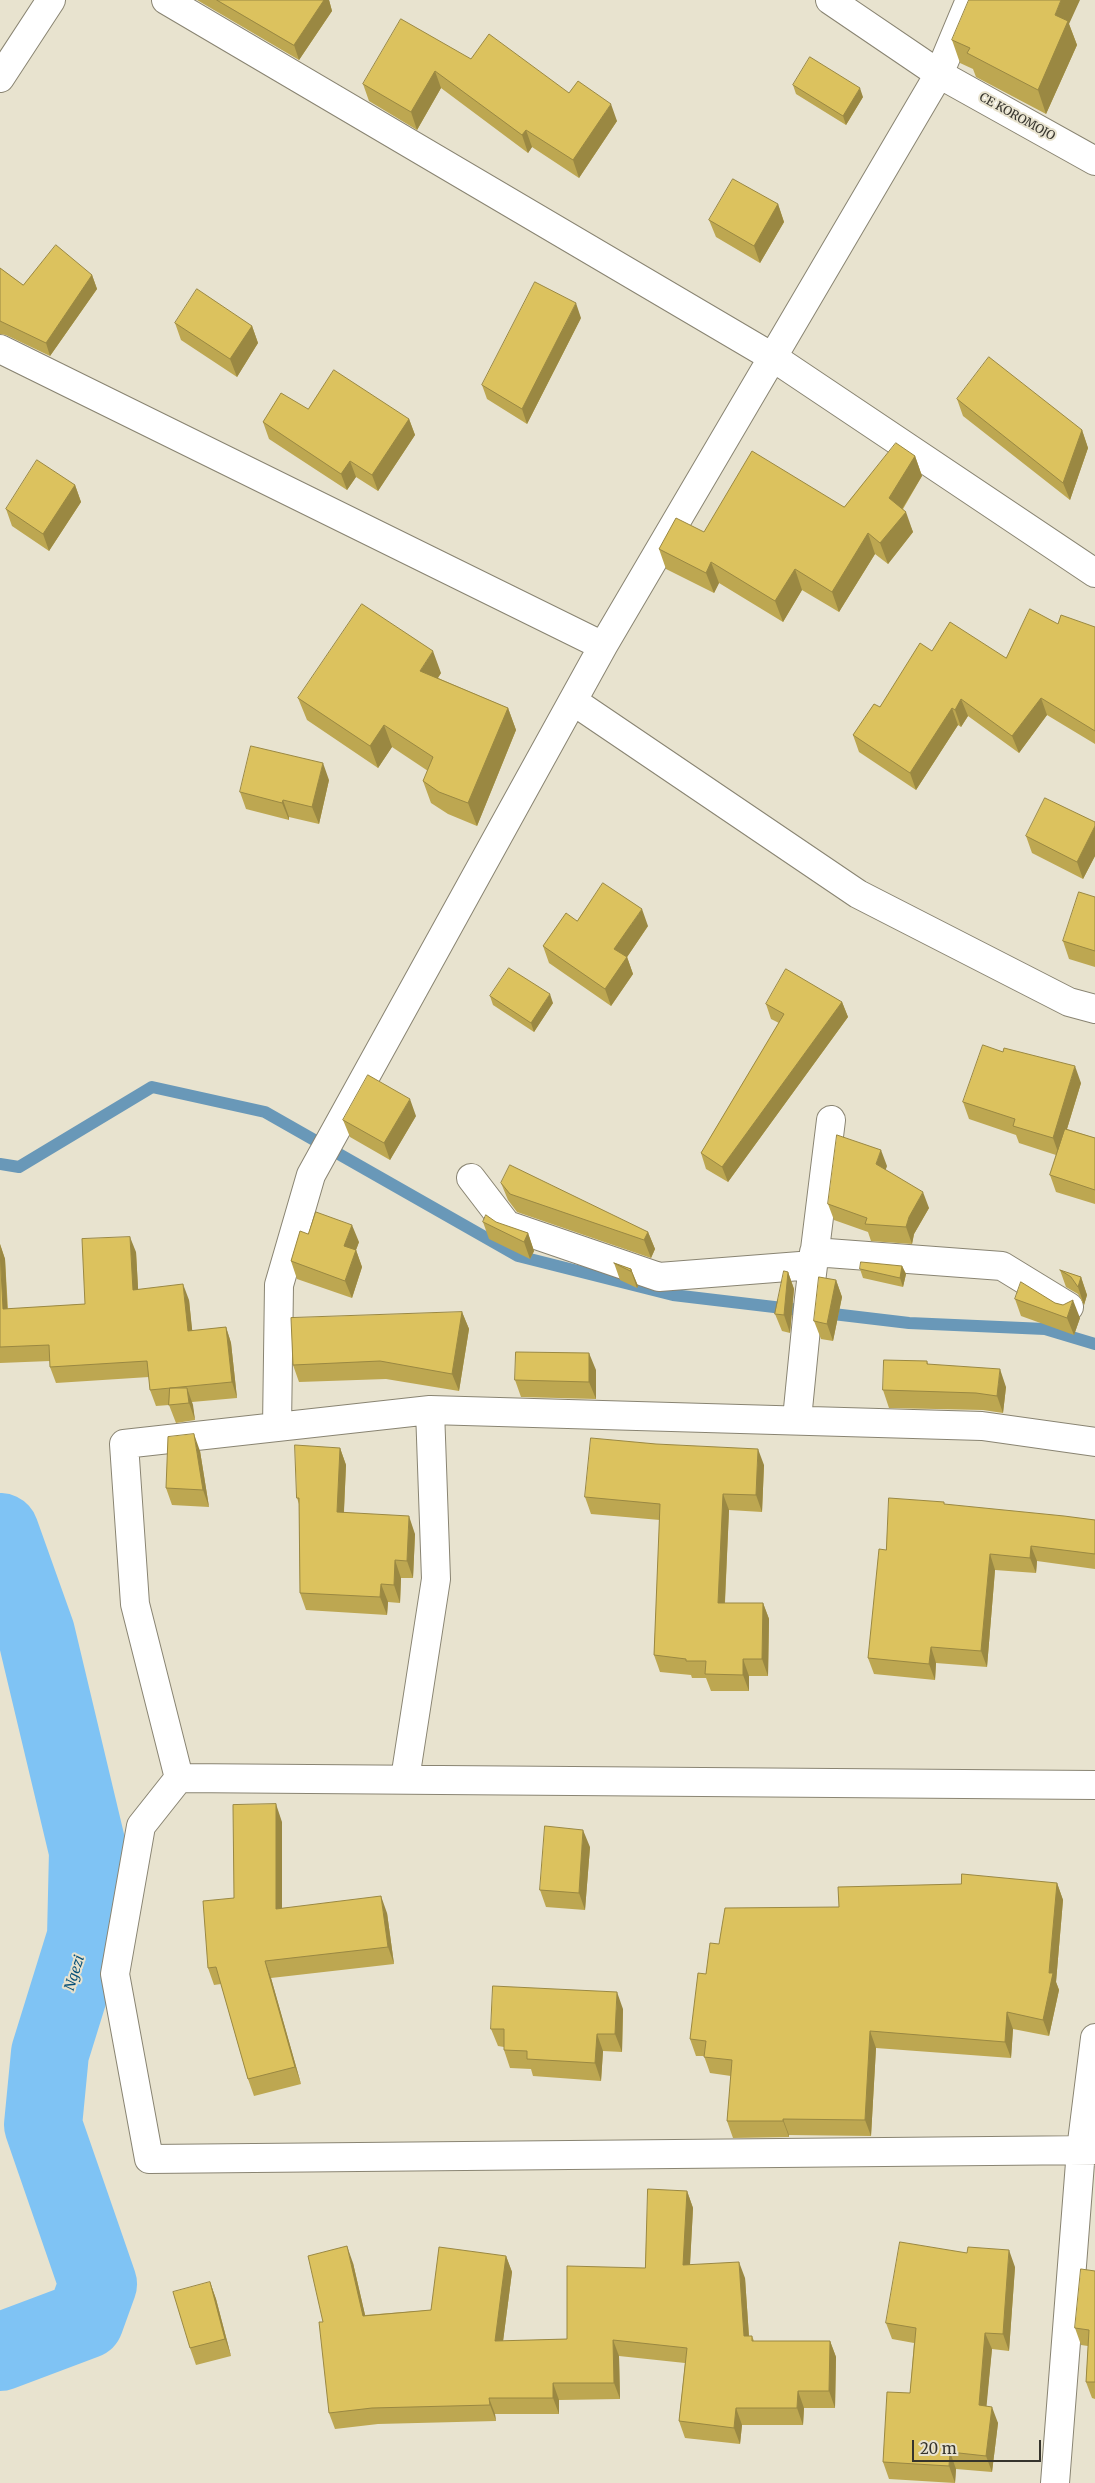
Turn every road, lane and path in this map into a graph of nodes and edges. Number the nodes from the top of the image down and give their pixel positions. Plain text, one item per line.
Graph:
1 (50, 0) edge
2 (166, 0) edge
3 (830, 0) edge
4 (970, 0) edge
5 (940, 74) junction
6 (0, 78) edge
7 (1095, 161) edge
8 (0, 349) edge
9 (774, 358) junction
10 (1095, 573) edge
11 (603, 646) junction
12 (573, 701) junction
13 (1095, 1009) edge
14 (831, 1120) dead end
15 (470, 1178) dead end
16 (814, 1259) junction
17 (1069, 1307) edge
18 (430, 1410) junction
19 (797, 1420) junction
20 (277, 1427) junction
21 (1095, 1442) edge
22 (179, 1778) junction
23 (405, 1779) junction
24 (1095, 1784) edge
25 (1095, 2038) edge
26 (1088, 2150) edge
27 (1055, 2483) edge

1 - 6 street
2 - 9 street
3 - 5 street, CE KOROMOJO
4 - 5 street
5 - 7 street, CE KOROMOJO
5 - 9 street
8 - 11 street
9 - 10 street
9 - 11 street
11 - 12 street
12 - 13 street
12 - 20 street
14 - 16 street
15 - 16 street
16 - 17 street
16 - 19 street
18 - 19 street
18 - 20 street
18 - 23 street
19 - 21 street
20 - 22 street
22 - 23 street
22 - 26 street
23 - 24 street
25 - 26 street
26 - 27 street

